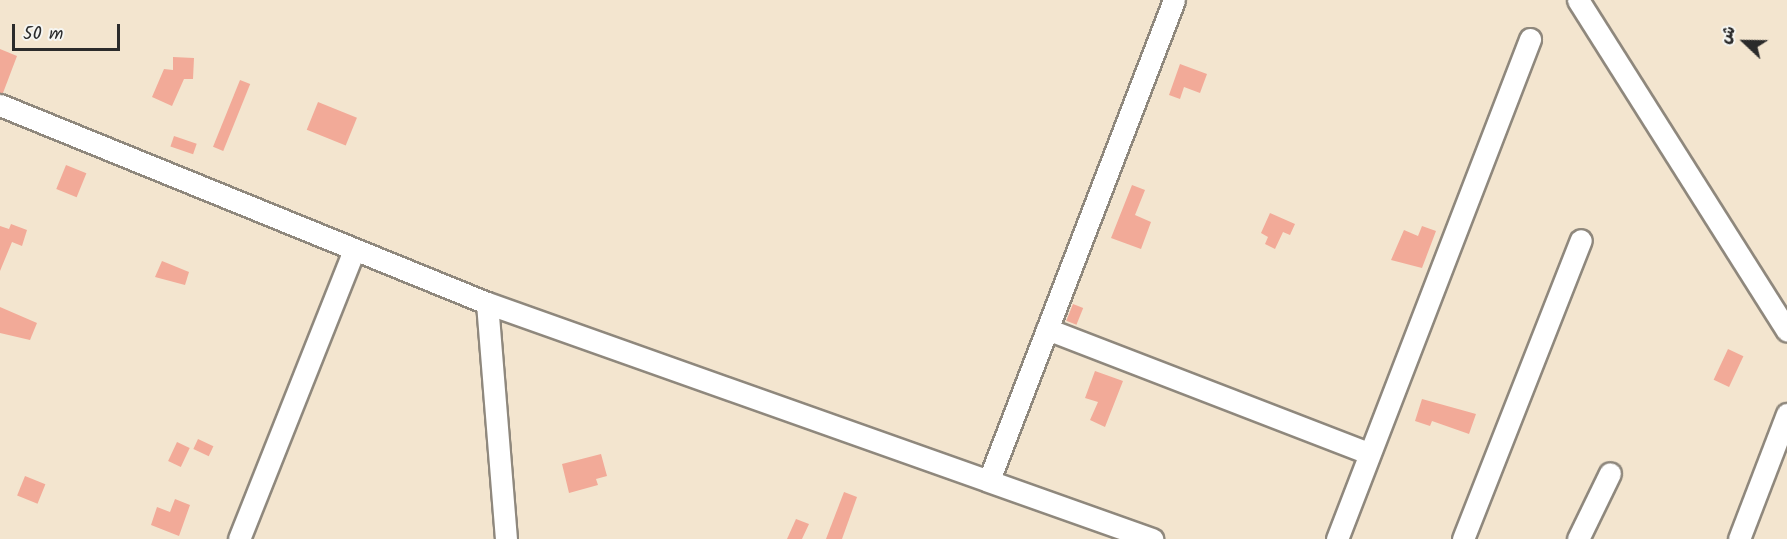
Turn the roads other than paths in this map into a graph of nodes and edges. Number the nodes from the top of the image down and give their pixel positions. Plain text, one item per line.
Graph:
1 (1174, 0) edge
2 (1578, 0) edge
3 (1530, 39) dead end
4 (0, 105) edge
5 (1581, 240) dead end
6 (354, 250) junction
7 (487, 303) junction
8 (1047, 329) junction
9 (1787, 330) edge
10 (1787, 414) edge
11 (1369, 453) junction
12 (1610, 473) dead end
13 (989, 480) junction
14 (239, 539) edge
15 (506, 539) edge
16 (1152, 539) edge
17 (1337, 539) edge
18 (1463, 539) edge
19 (1578, 539) edge
20 (1739, 539) edge

1 - 8 street
2 - 9 street
3 - 11 street
4 - 6 street
5 - 18 street
6 - 7 street
6 - 14 street
7 - 13 street
7 - 15 street
8 - 11 street
8 - 13 street
10 - 20 street
11 - 17 street
12 - 19 street
13 - 16 street

